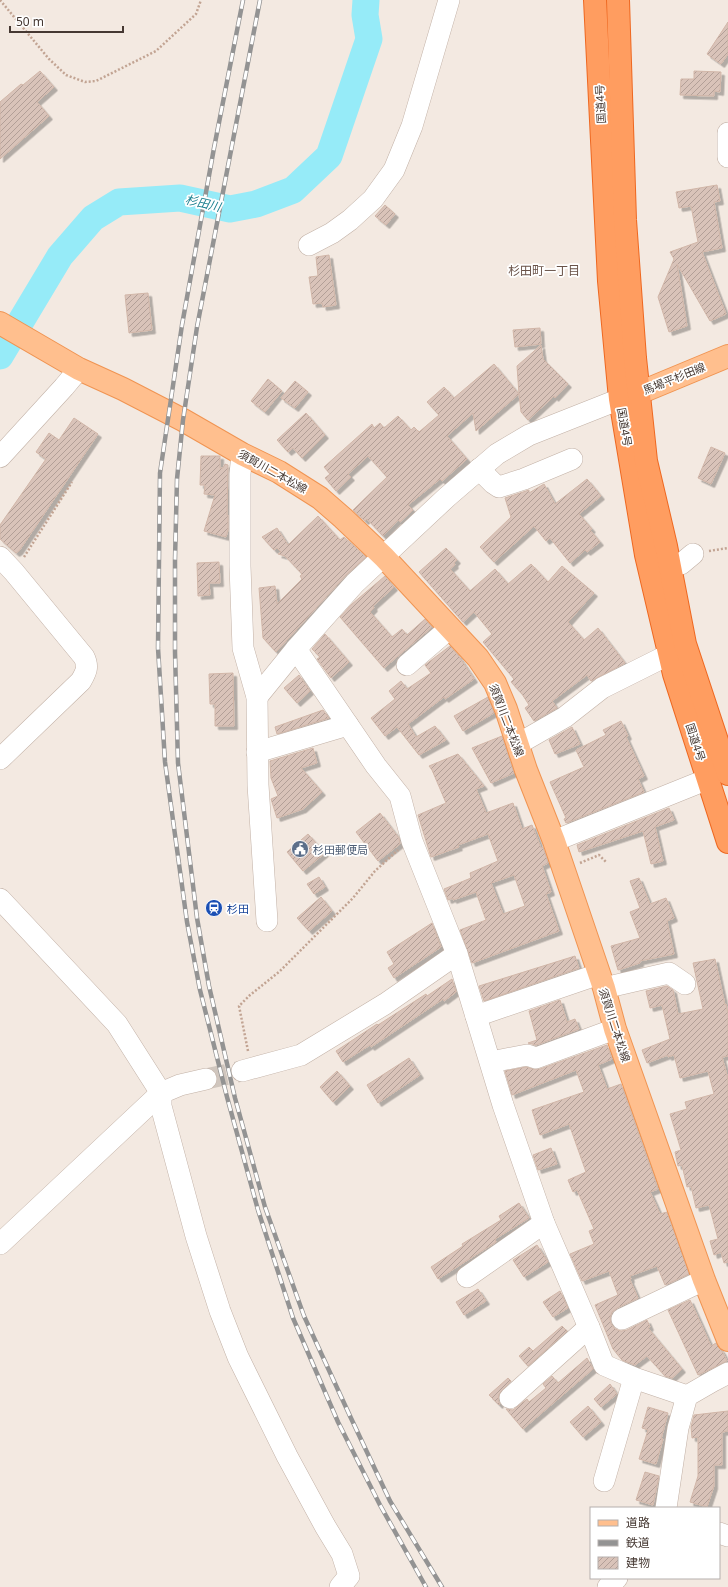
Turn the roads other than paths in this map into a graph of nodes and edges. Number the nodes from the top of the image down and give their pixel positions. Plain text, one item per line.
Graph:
1 (449, 0) edge
2 (595, 0) edge
3 (618, 0) edge
4 (728, 133) edge
5 (728, 157) edge
6 (309, 245) dead end
7 (0, 323) edge
8 (728, 356) edge
9 (75, 366) junction
10 (629, 396) junction
11 (242, 454) junction
12 (0, 457) edge
13 (572, 459) dead end
14 (479, 469) junction
15 (693, 554) dead end
16 (0, 557) edge
17 (384, 557) junction
18 (670, 566) junction
19 (450, 628) junction
20 (296, 649) junction
21 (670, 654) junction
22 (407, 665) dead end
23 (257, 697) junction
24 (348, 725) junction
25 (518, 744) junction
26 (257, 752) junction
27 (0, 759) edge
28 (718, 776) edge
29 (554, 841) junction
30 (728, 842) edge
31 (0, 899) edge
32 (266, 921) dead end
33 (457, 954) junction
34 (601, 981) junction
35 (684, 984) dead end
36 (476, 1016) junction
37 (616, 1029) junction
38 (491, 1062) junction
39 (247, 1070) tunnel mouth
40 (206, 1079) tunnel mouth
41 (161, 1093) junction
42 (544, 1223) junction
43 (0, 1244) edge
44 (467, 1276) dead end
45 (704, 1280) junction
46 (622, 1319) dead end
47 (589, 1327) junction
48 (728, 1340) edge
49 (728, 1373) edge
50 (634, 1378) junction
51 (687, 1396) junction
52 (510, 1398) dead end
53 (604, 1481) dead end
54 (666, 1507) edge
55 (616, 1579) edge
56 (340, 1587) edge
57 (608, 1587) edge

1 - 6 street
2 - 10 highway, 国道4号
3 - 10 highway, 国道4号
4 - 5 street
7 - 9 main road, 須賀川二本松線
8 - 10 main road, 馬場平杉田線
9 - 11 main road, 須賀川二本松線
9 - 12 street
10 - 14 street
10 - 18 highway, 国道4号
10 - 21 highway, 国道4号
11 - 17 main road, 須賀川二本松線
11 - 23 street
13 - 14 street
14 - 17 street
15 - 18 street
16 - 27 street
17 - 19 main road, 須賀川二本松線
17 - 20 street
18 - 28 highway, 国道4号
19 - 22 street
19 - 25 main road, 須賀川二本松線
20 - 23 street
20 - 24 street
21 - 25 street
21 - 28 highway, 国道4号
23 - 26 street
24 - 26 street
24 - 33 street
25 - 29 main road, 須賀川二本松線
26 - 32 street
28 - 29 street
28 - 30 highway, 国道4号
29 - 34 main road, 須賀川二本松線
31 - 41 street
33 - 36 street
33 - 39 street
34 - 35 street
34 - 36 street
34 - 37 main road, 須賀川二本松線
36 - 38 street
37 - 38 street
37 - 45 main road, 須賀川二本松線
38 - 42 street
40 - 41 street
41 - 43 street
41 - 56 street
42 - 44 street
42 - 47 street
45 - 46 street
45 - 48 main road, 須賀川二本松線
47 - 50 street
47 - 52 street
49 - 51 street
50 - 51 street
50 - 53 street
51 - 54 street
55 - 57 street

